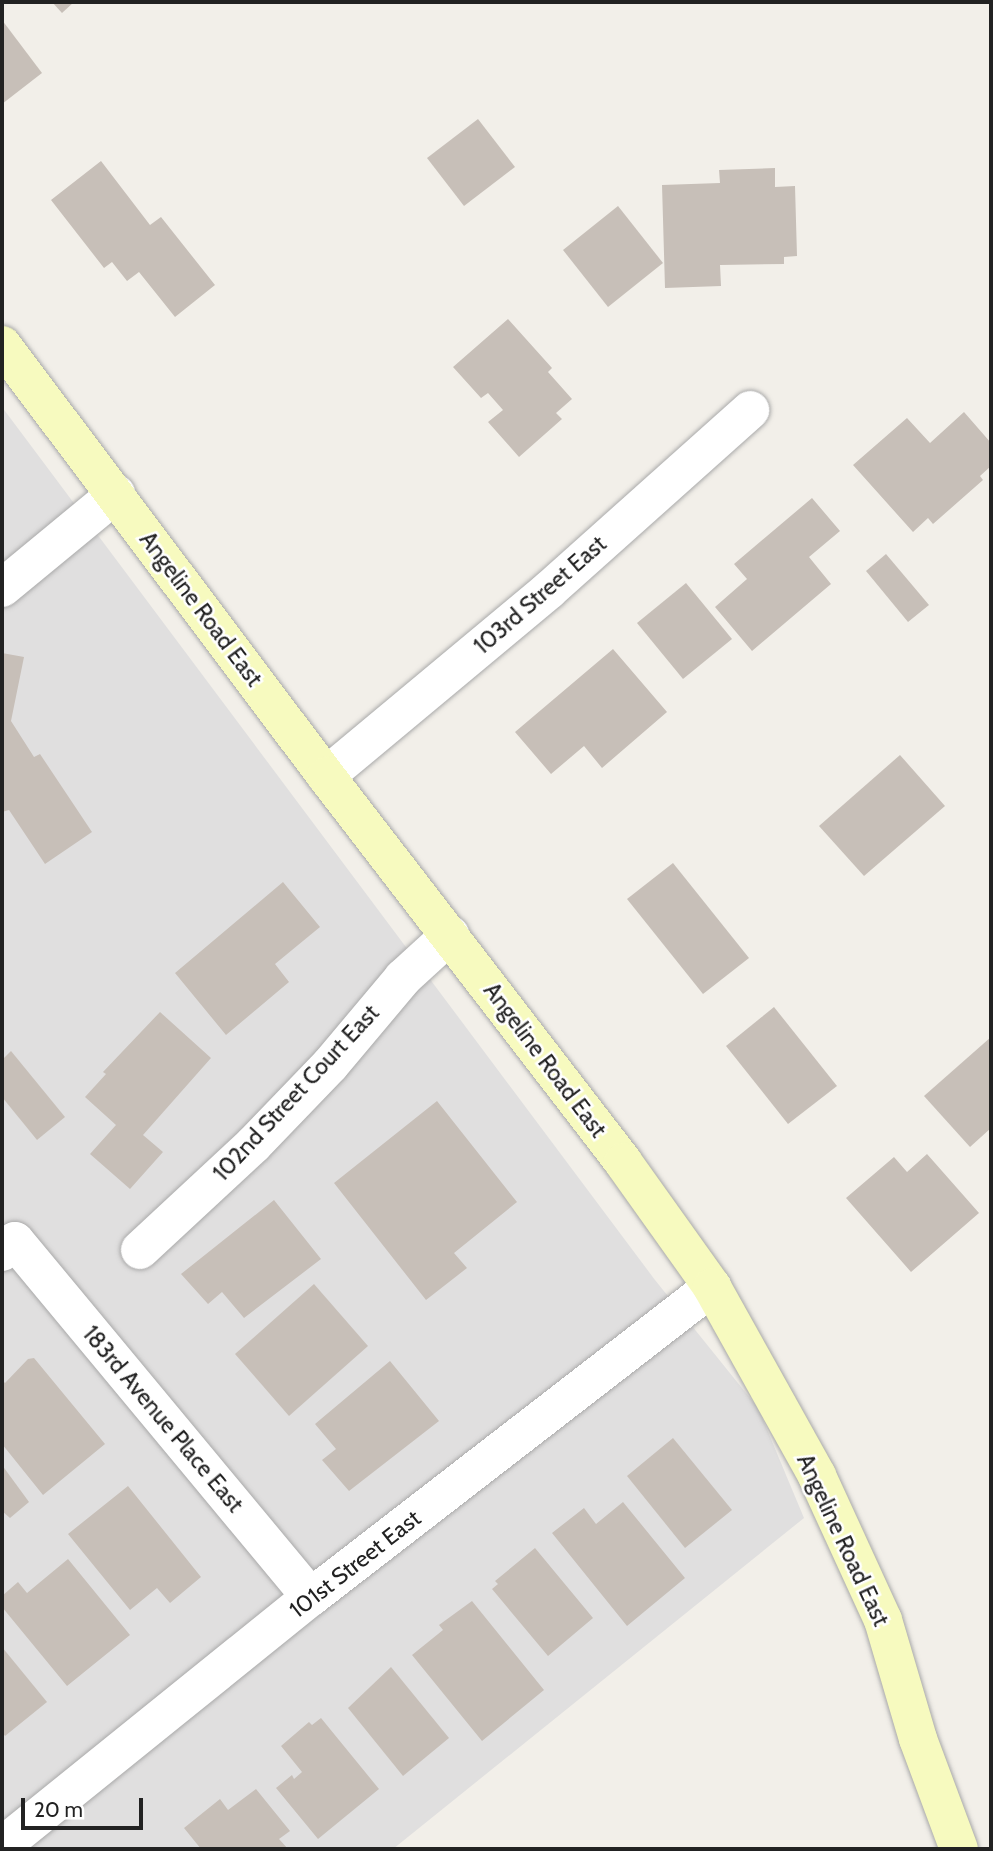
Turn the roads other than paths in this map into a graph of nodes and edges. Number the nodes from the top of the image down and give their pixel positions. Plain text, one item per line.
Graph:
1 (2, 345) edge
2 (750, 410) dead end
3 (116, 494) junction
4 (2, 588) edge
5 (326, 776) junction
6 (450, 935) junction
7 (8, 1247) edge
8 (140, 1250) dead end
9 (712, 1287) junction
10 (311, 1597) junction
11 (2, 1846) edge
12 (959, 1849) edge

1 - 3 street, Angeline Road East
2 - 5 street, 103rd Street East
3 - 4 street
3 - 5 street, Angeline Road East
5 - 6 street, Angeline Road East
6 - 8 street, 102nd Street Court East
6 - 9 street, Angeline Road East
7 - 10 street, 183rd Avenue Place East
9 - 10 street, 101st Street East
9 - 12 street, Angeline Road East
10 - 11 street, 101st Street East

